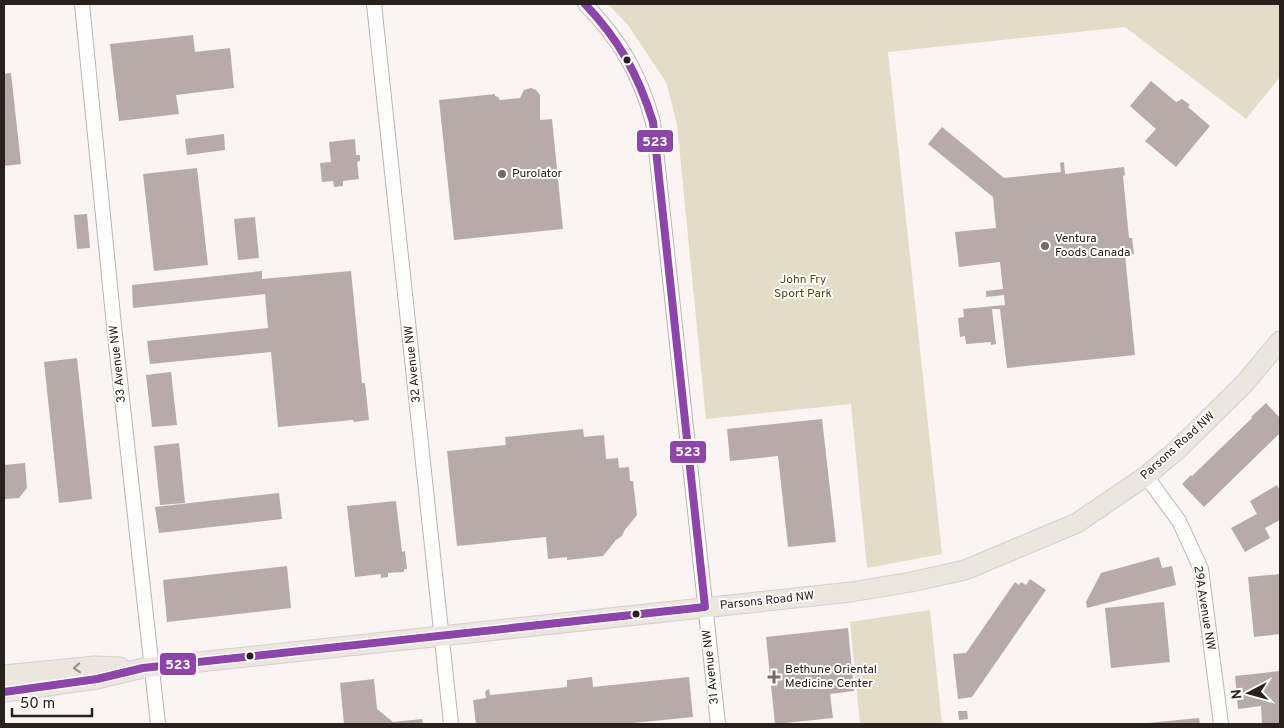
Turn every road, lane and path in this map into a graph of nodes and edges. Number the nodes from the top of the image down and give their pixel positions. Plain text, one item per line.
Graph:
1 (82, 4) edge
2 (374, 4) edge
3 (584, 4) edge
4 (1280, 341) edge
5 (1146, 476) junction
6 (705, 607) junction
7 (442, 636) junction
8 (148, 668) junction
9 (4, 674) edge
10 (4, 692) edge
11 (158, 724) edge
12 (451, 724) edge
13 (718, 724) edge
14 (1221, 724) edge

1 - 8 street, 33 Avenue NW
2 - 7 street, 32 Avenue NW
3 - 6 street, 31 Avenue NW
4 - 5 main road, Parsons Road NW
5 - 6 main road, Parsons Road NW
5 - 14 street, 29A Avenue NW
6 - 7 main road, Parsons Road NW
6 - 13 street, 31 Avenue NW
7 - 8 main road, Parsons Road NW
7 - 12 street, 32 Avenue NW
8 -> 9 main road, Parsons Road NW
8 - 10 main road, Parsons Road NW
8 - 11 street, 33 Avenue NW

